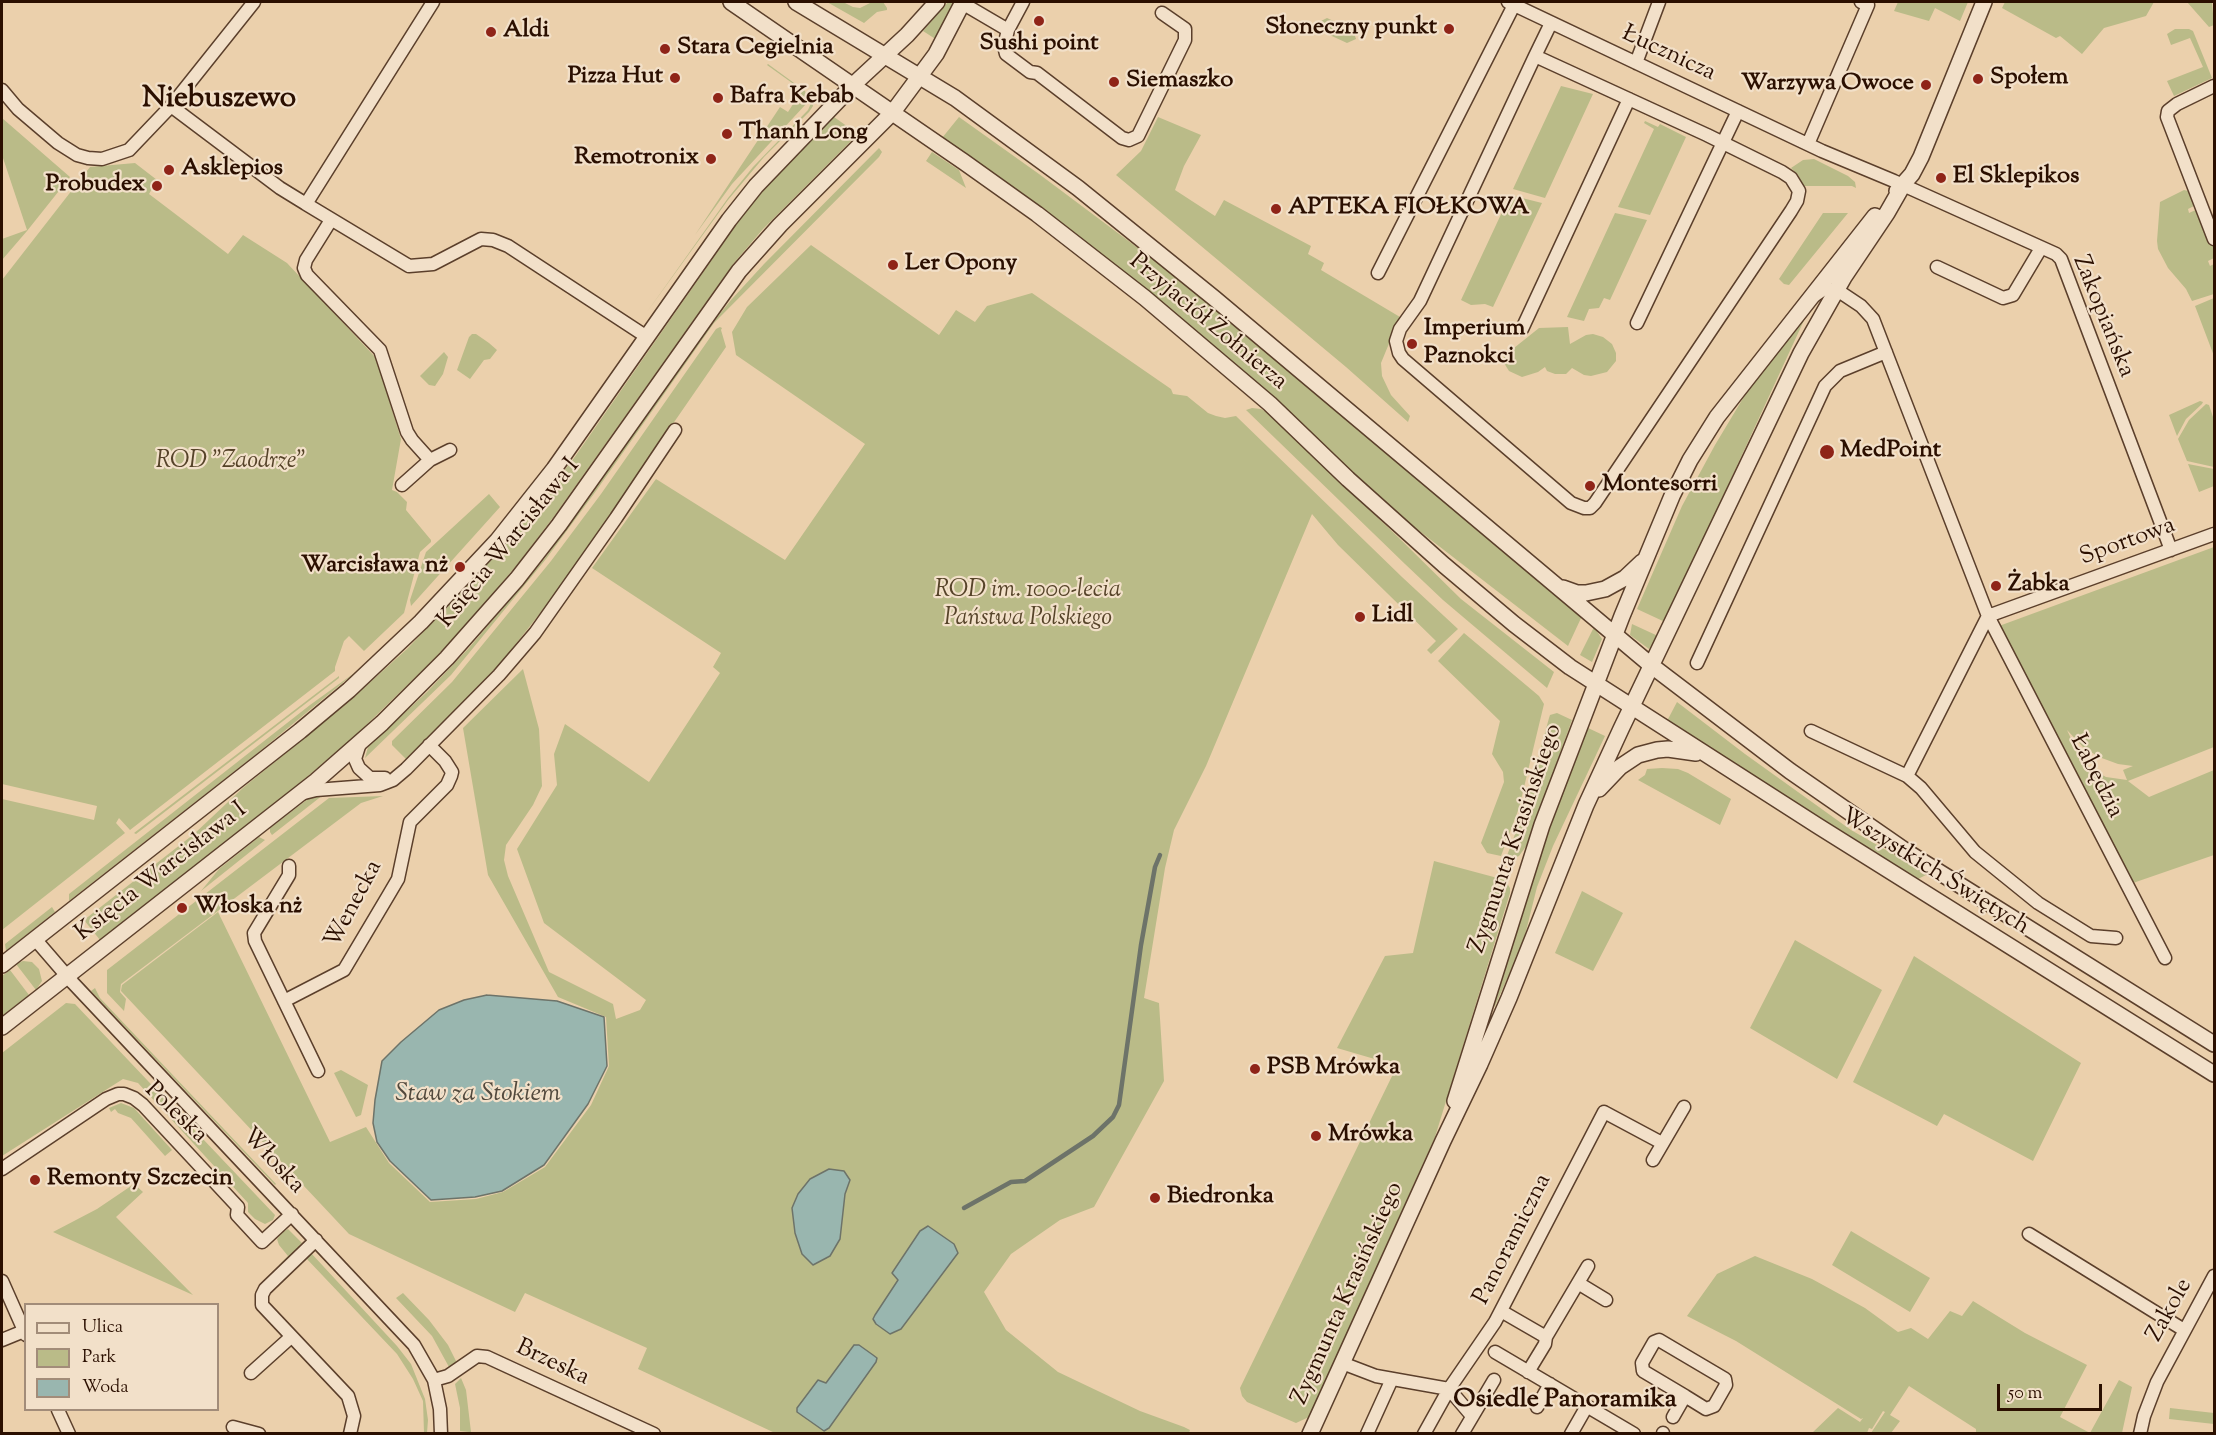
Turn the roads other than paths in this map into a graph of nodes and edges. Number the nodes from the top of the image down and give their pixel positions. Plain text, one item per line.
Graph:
1 (254, 2) edge
2 (433, 2) edge
3 (731, 2) edge
4 (796, 2) edge
5 (937, 2) edge
6 (963, 2) edge
7 (1023, 2) edge
8 (1659, 2) edge
9 (1984, 2) edge
10 (1511, 3) edge
11 (1864, 3) edge
12 (1162, 13) dead end
13 (1551, 23) junction
14 (1008, 30) junction
15 (885, 55) junction
16 (1535, 56) junction
17 (1635, 63) junction
18 (920, 77) junction
19 (853, 85) junction
20 (2214, 86) edge
21 (2, 90) edge
22 (1629, 99) junction
23 (171, 106) junction
24 (1738, 111) junction
25 (893, 112) junction
26 (1723, 143) junction
27 (1808, 144) junction
28 (1903, 185) junction
29 (306, 204) junction
30 (332, 220) junction
31 (2214, 239) edge
32 (2041, 248) junction
33 (1840, 259) junction
34 (1937, 267) dead end
35 (1378, 273) dead end
36 (1837, 290) junction
37 (1804, 305) junction
38 (1637, 323) dead end
39 (1522, 329) dead end
40 (647, 337) junction
41 (1886, 352) junction
42 (675, 430) dead end
43 (450, 450) dead end
44 (430, 460) junction
45 (402, 485) dead end
46 (2214, 534) edge
47 (2170, 550) junction
48 (1646, 557) junction
49 (1550, 580) junction
50 (1988, 616) junction
51 (1615, 634) junction
52 (1697, 663) dead end
53 (1652, 666) junction
54 (1595, 684) junction
55 (1631, 708) junction
56 (1811, 731) dead end
57 (361, 742) junction
58 (429, 745) junction
59 (1721, 764) junction
60 (405, 769) junction
61 (1907, 776) junction
62 (300, 793) junction
63 (1586, 805) junction
64 (289, 866) dead end
65 (2116, 938) dead end
66 (34, 939) junction
67 (2165, 958) dead end
68 (2, 965) edge
69 (67, 976) junction
70 (284, 1001) junction
71 (2, 1028) edge
72 (2214, 1044) edge
73 (318, 1071) dead end
74 (2214, 1074) edge
75 (1684, 1107) dead end
76 (1443, 1141) junction
77 (1662, 1143) junction
78 (1653, 1160) dead end
79 (2, 1169) edge
80 (292, 1214) junction
81 (2029, 1234) dead end
82 (316, 1240) junction
83 (1588, 1266) dead end
84 (2214, 1276) edge
85 (2, 1281) edge
86 (1578, 1283) junction
87 (1606, 1300) dead end
88 (1501, 1311) junction
89 (2184, 1330) junction
90 (24, 1331) edge
91 (24, 1333) edge
92 (291, 1337) junction
93 (1546, 1337) junction
94 (2, 1341) edge
95 (1496, 1352) dead end
96 (1342, 1363) junction
97 (1528, 1372) junction
98 (251, 1373) dead end
99 (1392, 1379) junction
100 (434, 1380) junction
101 (1494, 1380) dead end
102 (1550, 1384) junction
103 (1449, 1389) junction
104 (1685, 1396) junction
105 (1587, 1406) junction
106 (1537, 1407) dead end
107 (58, 1411) edge
108 (1472, 1416) junction
109 (1672, 1417) dead end
110 (232, 1427) dead end
111 (69, 1434) edge
112 (260, 1434) edge
113 (350, 1434) edge
114 (441, 1434) edge
115 (654, 1434) edge
116 (1310, 1434) edge
117 (1367, 1434) edge
118 (1424, 1434) edge
119 (1462, 1434) edge
120 (1571, 1434) edge
121 (1634, 1434) edge
122 (2140, 1434) edge

1 - 23 street
2 - 29 street
3 - 19 street, Przyjaciół Żołnierza
4 - 15 street, Przyjaciół Żołnierza
5 - 15 street, Księcia Warcisława I
6 - 14 street, Księcia Warcisława I
6 - 18 street, Księcia Warcisława I
7 - 14 street
8 - 17 street
9 - 28 street, Zygmunta Krasińskiego
10 - 13 street, Łucznicza
10 - 35 street, Łucznicza
11 - 27 street
12 - 14 street
13 - 16 street
13 - 17 street, Łucznicza
15 - 18 street, Przyjaciół Żołnierza
15 - 19 street, Księcia Warcisława I
16 - 22 street
16 - 26 street
17 - 24 street, Łucznicza
18 - 25 street, Księcia Warcisława I
18 - 49 street, Przyjaciół Żołnierza
19 - 25 street, Przyjaciół Żołnierza
19 - 40 street, Księcia Warcisława I
20 - 31 street
21 - 23 street
22 - 26 street
22 - 39 street
23 - 29 street
24 - 26 street
24 - 27 street, Łucznicza
25 - 54 street, Przyjaciół Żołnierza
25 - 57 street, Księcia Warcisława I
26 - 38 street
27 - 28 street, Łucznicza
28 - 32 street, Zakopiańska
28 - 33 street, Zygmunta Krasińskiego
28 - 36 street, Zygmunta Krasińskiego
29 - 30 street
30 - 40 street
30 - 44 street
32 - 34 street
32 - 47 street, Zakopiańska
33 - 36 street, Zygmunta Krasińskiego
33 - 37 street, Zygmunta Krasińskiego
36 - 37 street, Zygmunta Krasińskiego
36 - 41 street, Łabędzia
36 - 53 street, Zygmunta Krasińskiego
37 - 48 street, Zygmunta Krasińskiego
40 - 66 street, Księcia Warcisława I
41 - 50 street, Łabędzia
41 - 52 street
42 - 58 street
43 - 44 street
44 - 45 street
46 - 47 street, Sportowa
47 - 50 street, Sportowa
48 - 49 street, Zygmunta Krasińskiego
48 - 51 street, Zygmunta Krasińskiego
49 - 51 street, Przyjaciół Żołnierza
50 - 61 street
50 - 67 street, Łabędzia
51 - 53 street, Przyjaciół Żołnierza
51 - 54 street, Zygmunta Krasińskiego
53 - 55 street, Zygmunta Krasińskiego
53 - 72 street, Wszystkich Świętych
54 - 55 street, Przyjaciół Żołnierza
54 - 76 street, Zygmunta Krasińskiego
55 - 59 street, Wszystkich Świętych
55 - 63 street, Zygmunta Krasińskiego
56 - 61 street, Wszystkich Świętych
57 - 60 street
57 - 62 street, Księcia Warcisława I
58 - 60 street
58 - 70 street, Wenecka
59 - 63 street, Zygmunta Krasińskiego
59 - 74 street, Wszystkich Świętych
60 - 62 street
61 - 65 street, Wszystkich Świętych
62 - 69 street, Księcia Warcisława I
63 - 76 street, Zygmunta Krasińskiego
64 - 70 street
66 - 68 street, Księcia Warcisława I
66 - 69 street, Włoska
69 - 71 street, Księcia Warcisława I
69 - 80 street, Włoska
70 - 73 street
75 - 77 street
76 - 96 street, Zygmunta Krasińskiego
77 - 78 street
77 - 88 street, Panoramiczna
79 - 80 street, Poleska
80 - 82 street, Włoska
81 - 89 street
82 - 92 street
82 - 100 street, Włoska
83 - 86 street
84 - 89 street, Zakole
85 - 90 street
86 - 87 street
86 - 93 street
88 - 93 street
88 - 103 street, Panoramiczna
89 - 122 street, Zakole
91 - 94 street
92 - 98 street
92 - 113 street
93 - 97 street
95 - 97 street
96 - 99 street
96 - 116 street, Zygmunta Krasińskiego
97 - 102 street
99 - 103 street
99 - 117 street
100 - 114 street, Włoska
100 - 115 street, Brzeska
101 - 108 street
102 - 105 street
102 - 106 street
103 - 108 street
103 - 118 street, Panoramiczna
104 - 104 street
104 - 109 street
105 - 120 street
105 - 121 street
107 - 111 street
108 - 119 street
110 - 112 street

